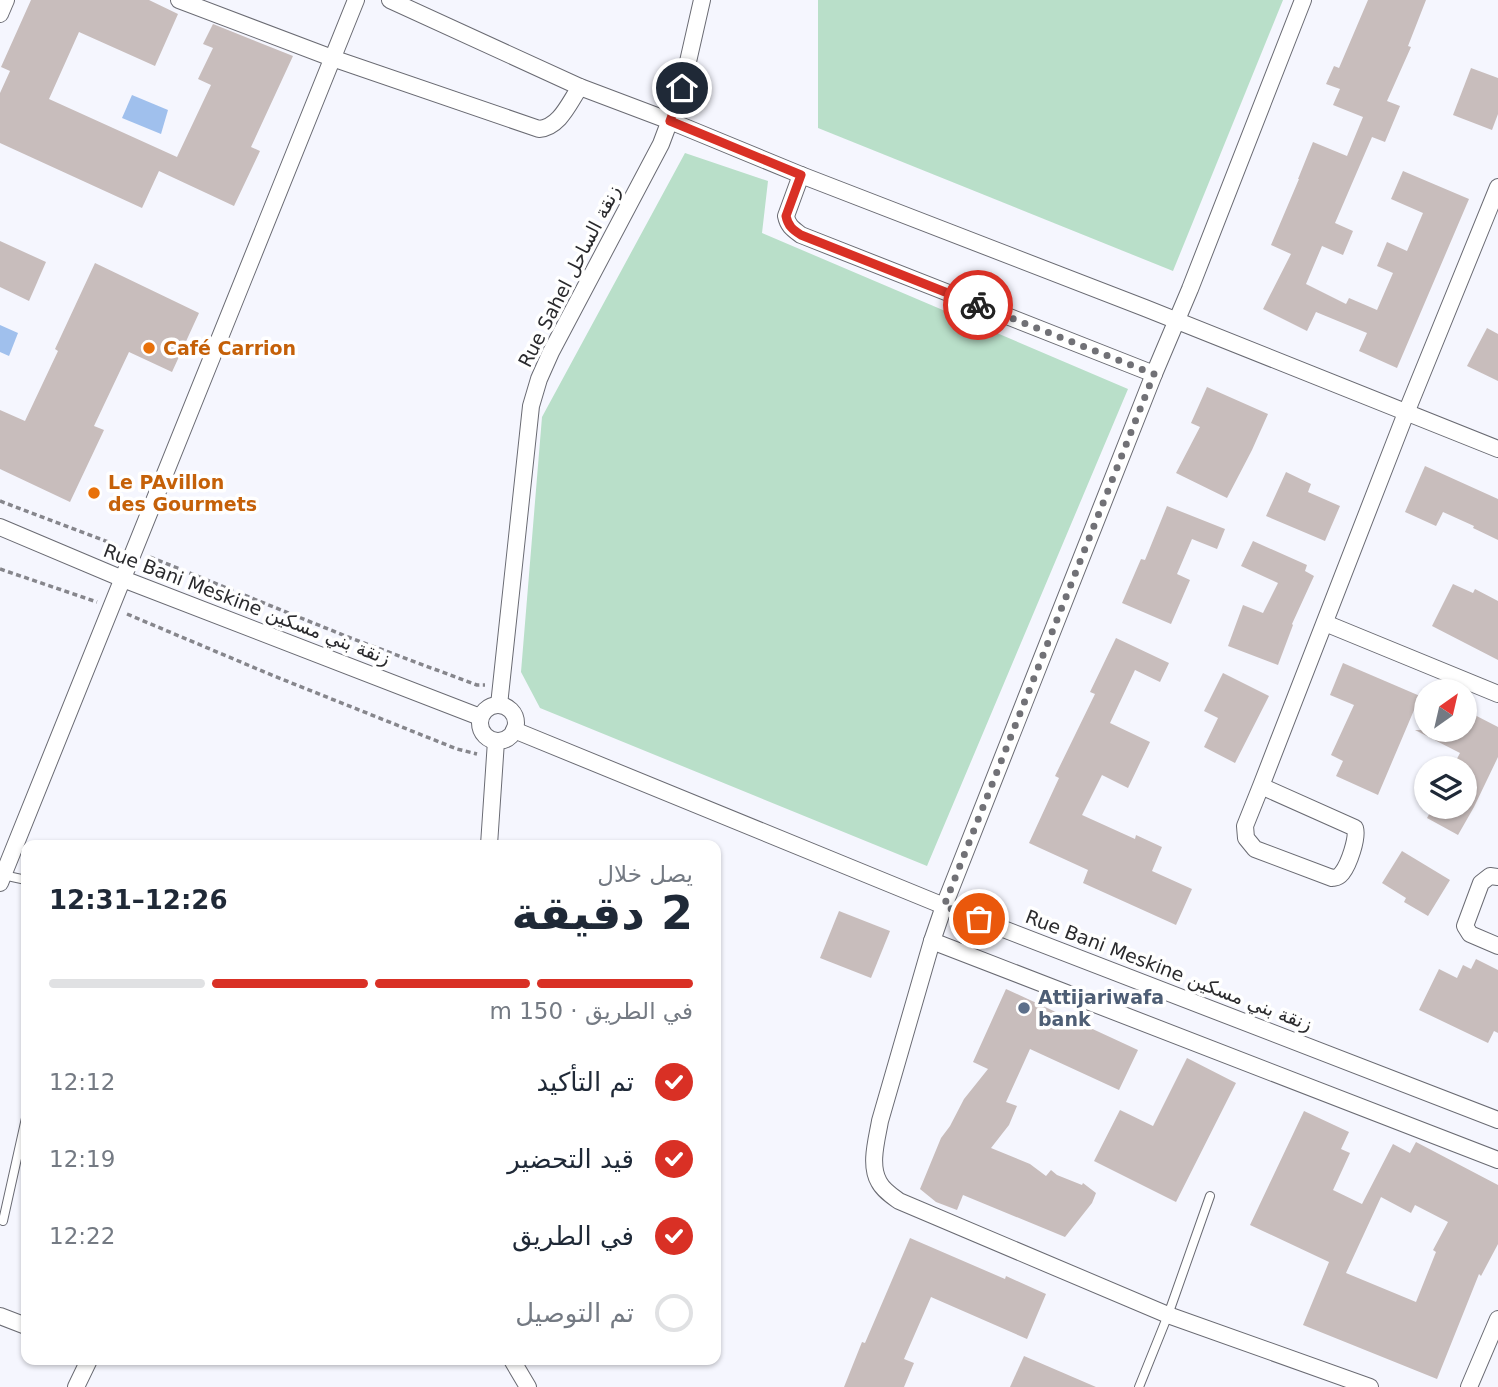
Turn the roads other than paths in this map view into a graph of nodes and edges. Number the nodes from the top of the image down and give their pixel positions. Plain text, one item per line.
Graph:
1 (6, 0) edge
2 (179, 0) edge
3 (356, 0) edge
4 (390, 0) edge
5 (702, 0) edge
6 (1303, 0) edge
7 (0, 14) edge
8 (332, 58) junction
9 (580, 87) junction
10 (670, 121) junction
11 (801, 175) junction
12 (1498, 187) edge
13 (1494, 209) edge
14 (1178, 321) junction
15 (1154, 374) junction
16 (1406, 413) junction
17 (1498, 449) edge
18 (0, 527) edge
19 (123, 579) junction
20 (1325, 622) junction
21 (1498, 694) edge
22 (499, 705) junction
23 (480, 717) junction
24 (514, 730) junction
25 (496, 741) junction
26 (1261, 786) junction
27 (489, 840) edge
28 (1498, 877) edge
29 (2, 879) edge
30 (21, 880) edge
31 (944, 906) junction
32 (932, 941) junction
33 (1498, 946) edge
34 (1498, 1120) edge
35 (21, 1140) edge
36 (1498, 1160) edge
37 (1210, 1196) dead end
38 (3, 1221) dead end
39 (1168, 1314) junction
40 (0, 1316) edge
41 (1498, 1319) edge
42 (21, 1324) edge
43 (87, 1365) edge
44 (515, 1365) edge
45 (76, 1387) edge
46 (528, 1387) edge
47 (1139, 1387) edge
48 (1370, 1387) edge
49 (1469, 1387) edge

1 - 7 street
2 - 8 street
3 - 8 street
4 - 9 street
5 - 10 street, Rue Sahel زنقة الساحل
6 - 14 street
8 - 9 street
8 - 19 street
9 - 10 street
10 - 11 street
10 - 22 street, Rue Sahel زنقة الساحل
11 - 14 street
11 - 15 street
12 - 13 street
13 - 16 street
14 - 15 street
14 - 16 street
15 - 31 street
16 - 17 street
16 - 20 street
18 - 19 street, Rue Bani Meskine زنقة بني مسكين
19 - 23 street, Rue Bani Meskine زنقة بني مسكين
19 - 29 street
20 - 21 street
20 - 26 street
22 - 23 street
22 - 24 street
23 - 25 street
24 - 25 street
24 - 31 street, Rue Bani Meskine زنقة بني مسكين
25 - 27 street
26 - 26 street
28 - 33 street
29 - 30 lane
31 - 32 street
31 - 34 street, Rue Bani Meskine زنقة بني مسكين
32 - 36 street
32 - 39 street
35 - 38 lane
37 - 39 lane
39 - 47 lane
39 - 48 street
40 - 42 street
41 - 49 street
43 - 45 street
44 - 46 street

